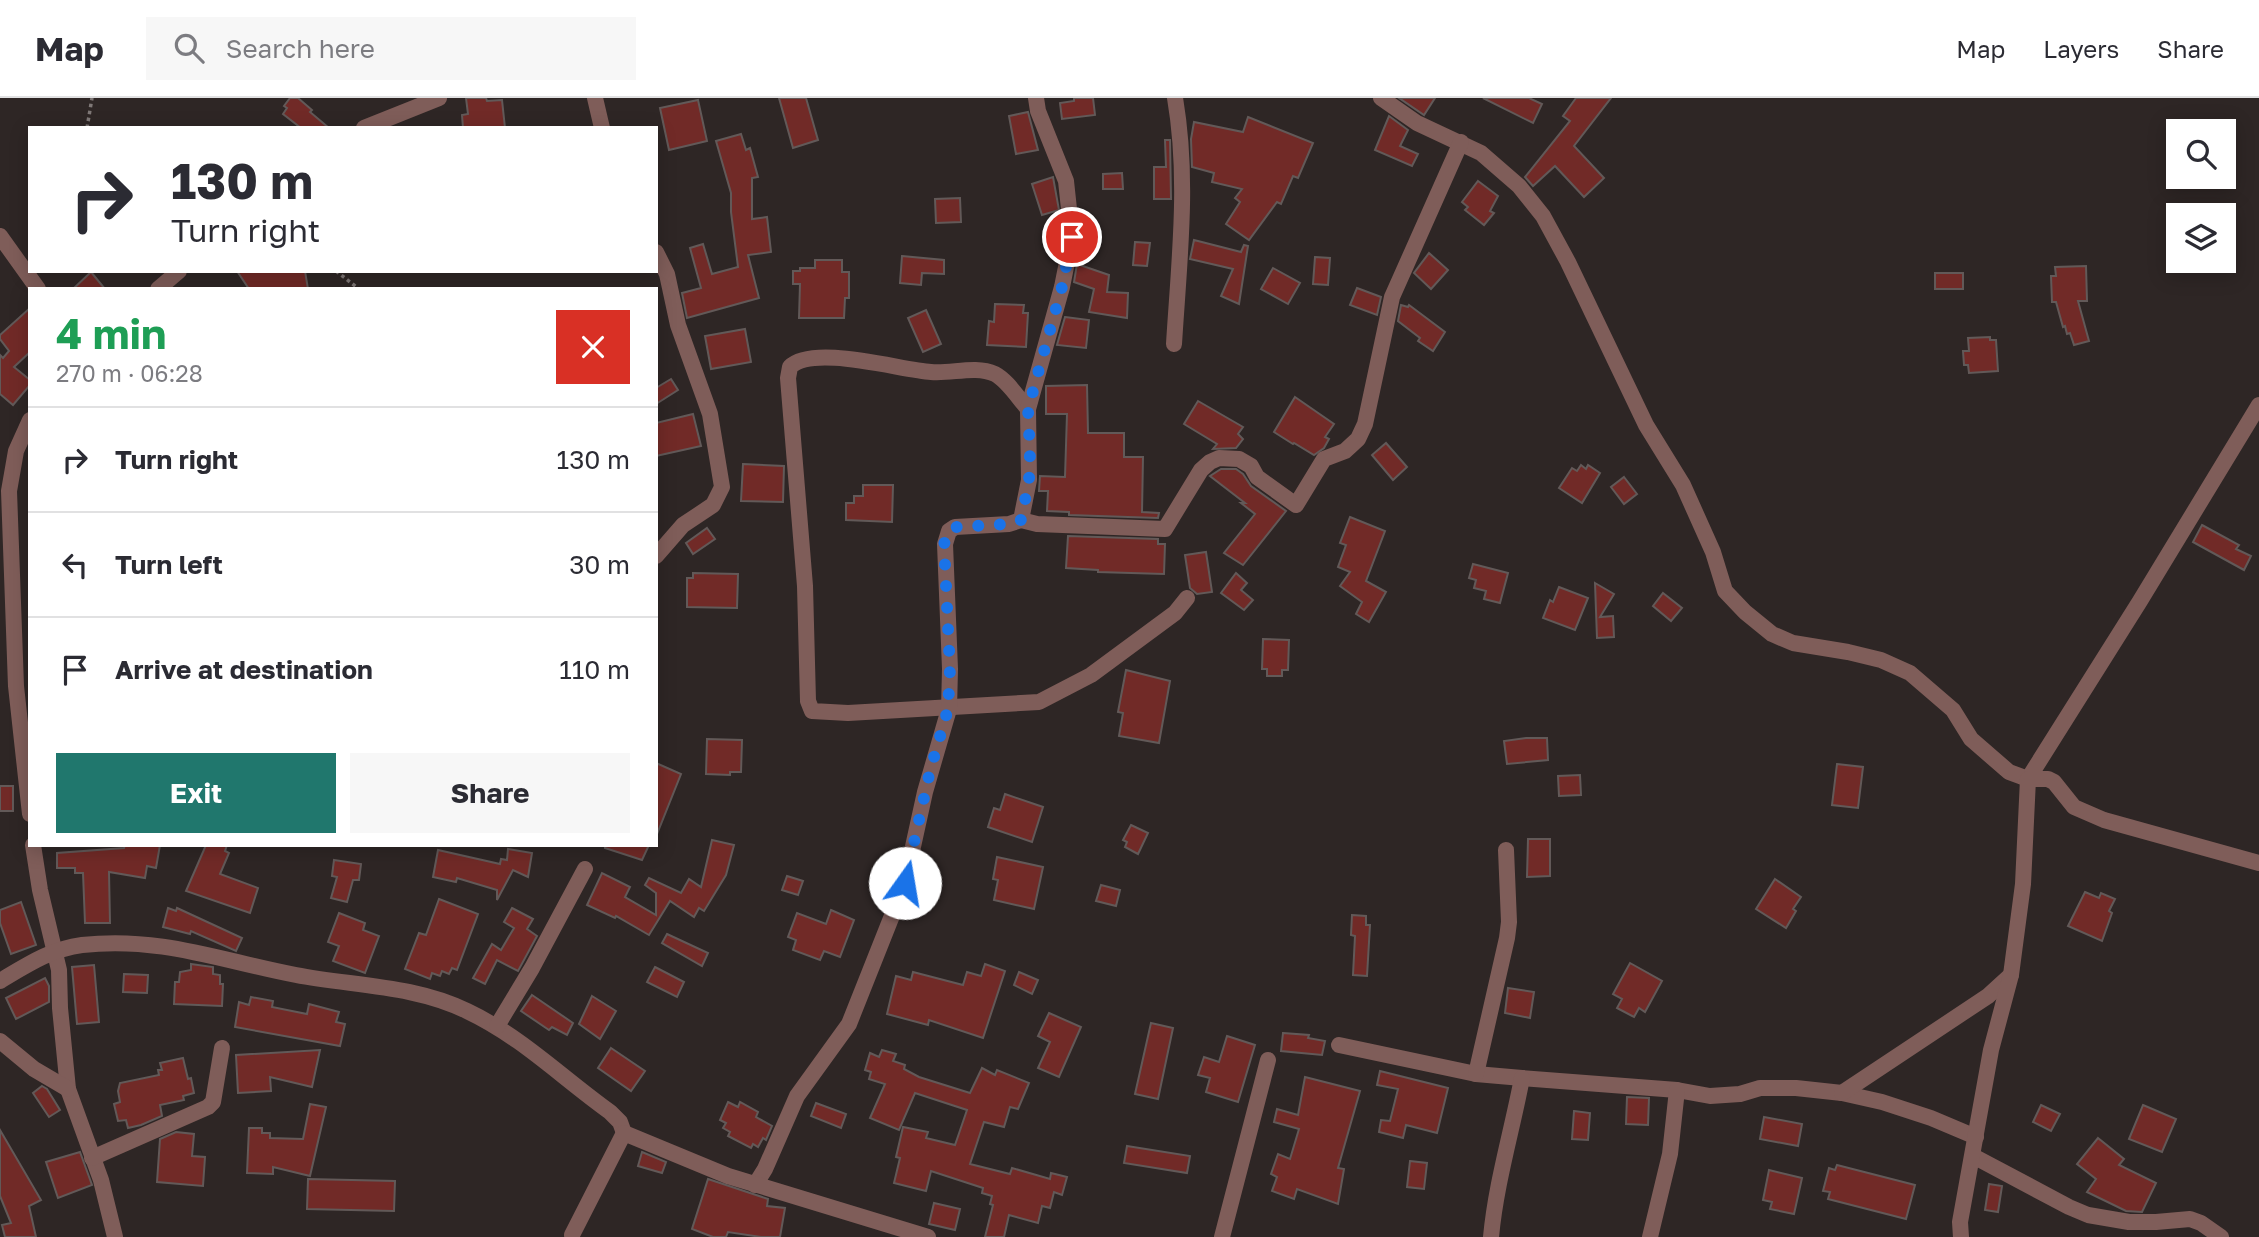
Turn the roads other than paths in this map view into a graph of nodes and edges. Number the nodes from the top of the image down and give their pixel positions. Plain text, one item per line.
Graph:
1 (439, 98) edge
2 (595, 98) edge
3 (1036, 98) edge
4 (1175, 98) edge
5 (1381, 98) edge
6 (369, 126) edge
7 (602, 126) edge
8 (1461, 142) junction
9 (0, 236) edge
10 (658, 256) edge
11 (177, 273) edge
12 (37, 287) edge
13 (160, 287) edge
14 (1174, 344) dead end
15 (2259, 405) edge
16 (1028, 409) junction
17 (28, 425) edge
18 (1021, 520) junction
19 (10, 539) junction
20 (0, 553) edge
21 (658, 554) edge
22 (1187, 598) dead end
23 (22, 654) edge
24 (948, 709) junction
25 (2028, 779) junction
26 (28, 796) edge
27 (33, 847) edge
28 (1506, 850) dead end
29 (2259, 863) edge
30 (584, 870) dead end
31 (56, 953) junction
32 (2011, 975) junction
33 (0, 981) edge
34 (498, 1026) junction
35 (0, 1041) edge
36 (1339, 1045) dead end
37 (222, 1048) dead end
38 (1268, 1060) dead end
39 (1476, 1074) junction
40 (1522, 1078) junction
41 (68, 1089) junction
42 (1676, 1090) junction
43 (1842, 1093) junction
44 (624, 1133) junction
45 (1976, 1137) junction
46 (1973, 1156) junction
47 (92, 1158) junction
48 (755, 1185) junction
49 (572, 1235) dead end
50 (115, 1237) edge
51 (928, 1237) edge
52 (1222, 1237) edge
53 (1492, 1237) edge
54 (1650, 1237) edge
55 (1961, 1237) edge
56 (2221, 1237) edge

1 - 6 street
2 - 7 street
3 - 16 street
4 - 14 street
5 - 8 street
8 - 18 street
8 - 25 street
9 - 12 street
10 - 21 street
11 - 13 street
15 - 25 street
16 - 18 street
16 - 24 street
17 - 19 street
18 - 24 street
19 - 20 street
19 - 23 street
22 - 24 street
23 - 26 street
24 - 48 street
25 - 29 street
25 - 32 street
27 - 31 street
28 - 39 street
30 - 34 street
31 - 33 street
31 - 34 street
31 - 41 street
32 - 43 street
32 - 45 street
34 - 44 street
35 - 41 street
36 - 39 street
37 - 47 street
38 - 52 street
39 - 40 street
40 - 42 street
40 - 53 street
41 - 47 street
42 - 43 street
42 - 54 street
43 - 45 street
44 - 48 street
44 - 49 street
45 - 46 street
46 - 55 street
46 - 56 street
47 - 50 street
48 - 51 street

